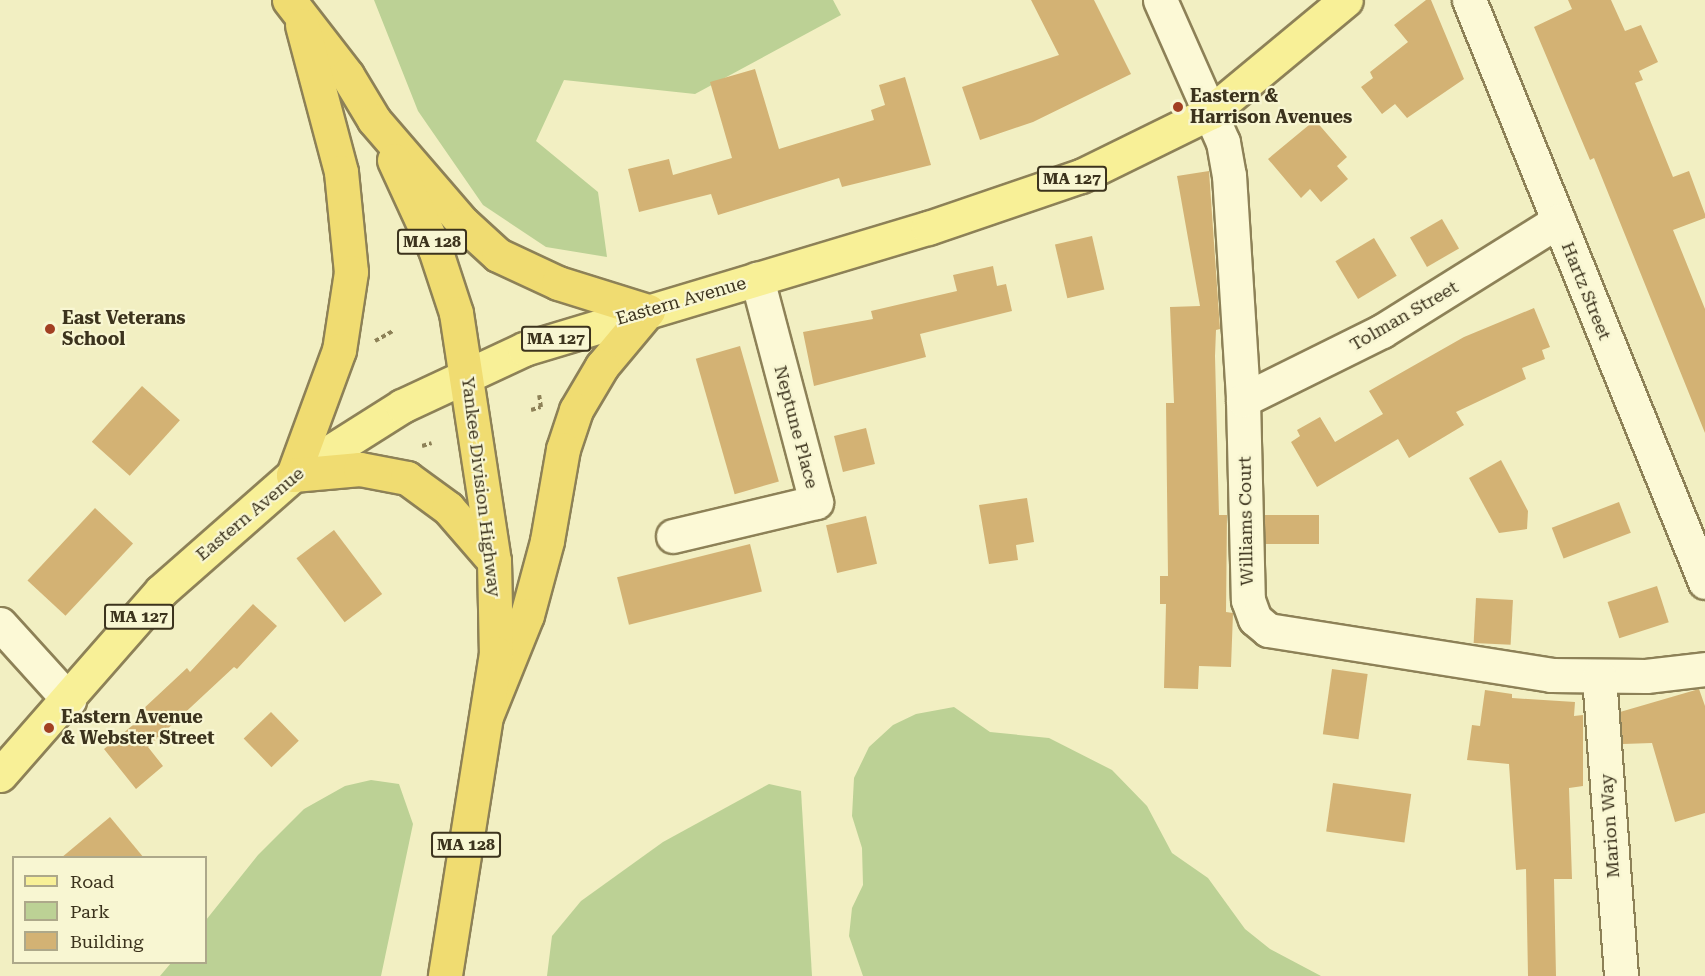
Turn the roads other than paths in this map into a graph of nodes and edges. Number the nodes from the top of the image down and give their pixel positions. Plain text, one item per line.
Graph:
1 (1160, 0) edge
2 (1346, 0) edge
3 (1469, 0) edge
4 (294, 6) edge
5 (1211, 112) junction
6 (374, 120) junction
7 (1558, 221) junction
8 (758, 279) junction
9 (648, 311) junction
10 (467, 373) junction
11 (1243, 400) junction
12 (293, 475) junction
13 (673, 536) dead end
14 (494, 561) junction
15 (1705, 582) edge
16 (0, 624) edge
17 (1705, 669) edge
18 (1599, 676) junction
19 (69, 700) junction
20 (486, 714) junction
21 (0, 775) edge
22 (445, 976) edge
23 (1621, 976) edge

1 - 5 street, Williams Court
2 - 5 main road, Eastern Avenue / MA 127
3 - 7 street, Hartz Street
4 - 6 highway, MA 128
4 - 12 highway
5 - 8 main road, Eastern Avenue / MA 127
5 - 11 street, Williams Court
6 - 9 highway
6 - 10 highway, Yankee Division Highway / MA 128
7 - 11 street, Tolman Street
7 - 15 street, Hartz Street
8 - 9 main road, Eastern Avenue / MA 127
8 - 13 street, Neptune Place
9 - 10 main road, Eastern Avenue / MA 127
9 - 20 highway
10 - 12 main road, Eastern Avenue / MA 127
10 - 14 highway, Yankee Division Highway / MA 128
11 - 18 street, Williams Court
12 - 14 highway
12 - 19 main road, Eastern Avenue / MA 127
14 - 20 highway, Yankee Division Highway / MA 128
16 - 19 street
17 - 18 street, Williams Court
18 - 23 street, Marion Way
19 - 21 main road, Eastern Avenue / MA 127
20 - 22 highway, Yankee Division Highway / MA 128

